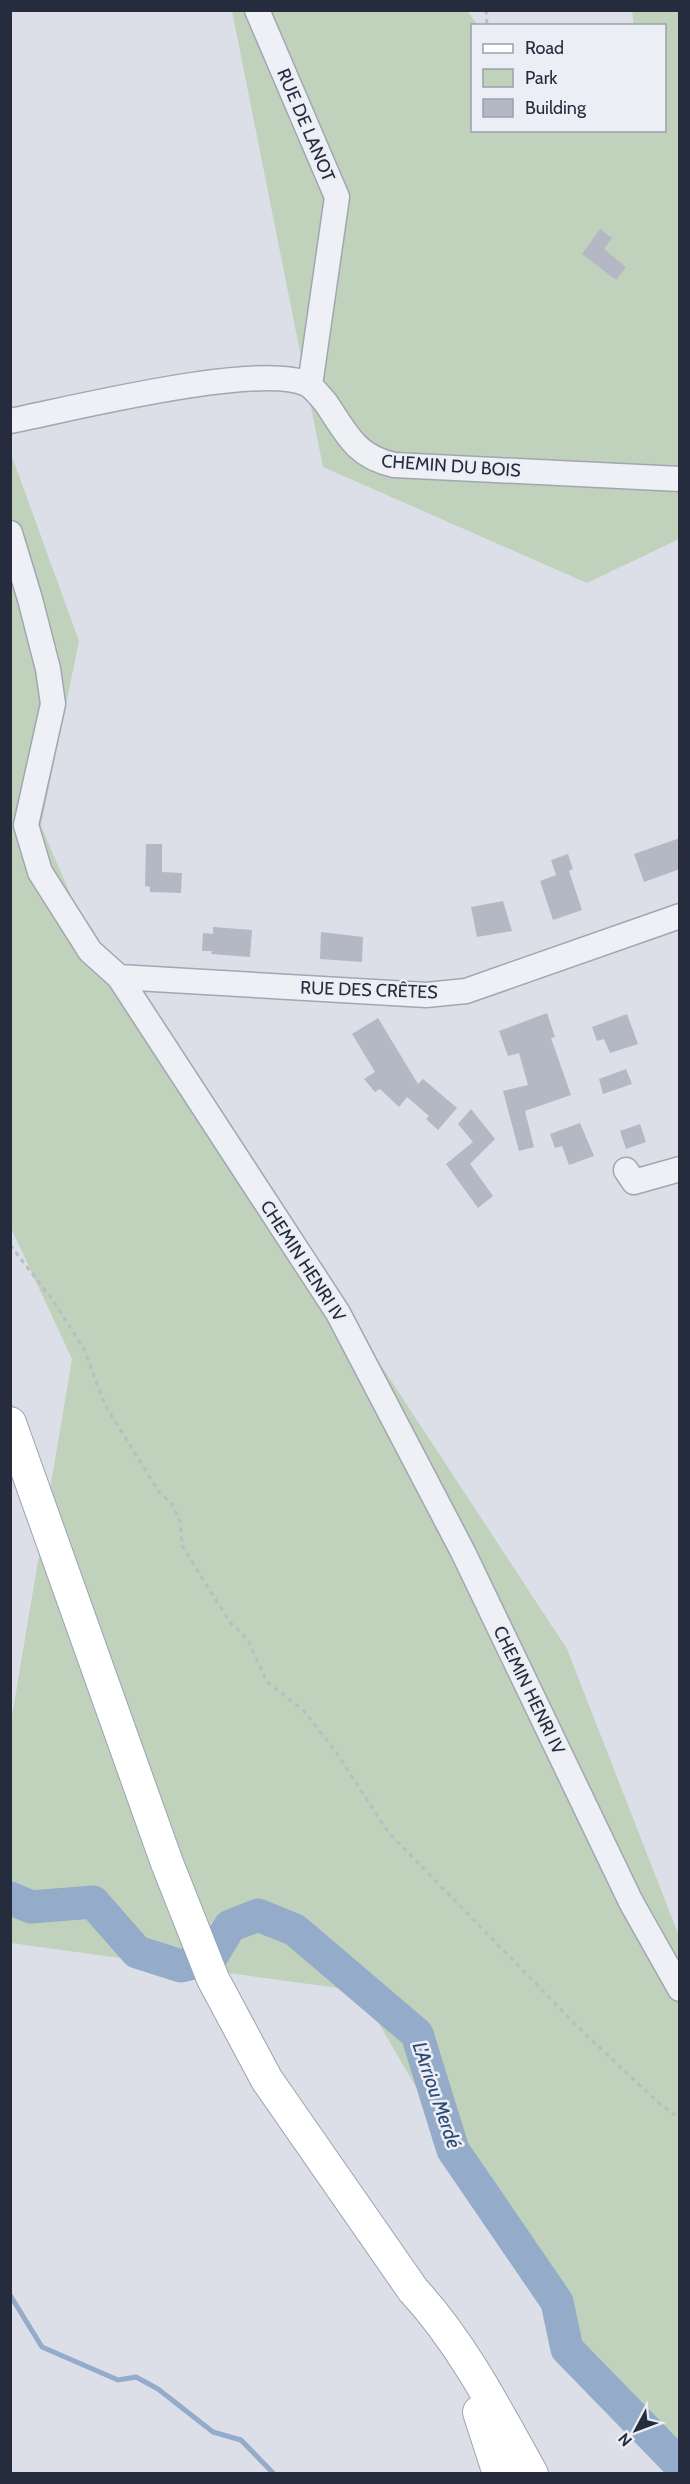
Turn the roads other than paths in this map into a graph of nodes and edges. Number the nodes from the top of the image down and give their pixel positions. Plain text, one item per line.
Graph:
1 (257, 10) edge
2 (310, 385) junction
3 (10, 421) edge
4 (680, 479) edge
5 (10, 533) edge
6 (680, 916) edge
7 (119, 977) junction
8 (680, 1169) edge
9 (626, 1170) dead end
10 (10, 1423) edge
11 (680, 1989) edge
12 (413, 2290) junction
13 (479, 2412) junction
14 (499, 2474) edge
15 (510, 2474) edge
16 (532, 2474) edge

1 - 2 street, RUE DE LANOT
2 - 3 street
2 - 4 street, CHEMIN DU BOIS
5 - 7 street, CHEMIN HENRI IV
6 - 7 street, RUE DES CRÊTES
7 - 11 street, CHEMIN HENRI IV
8 - 9 street
10 - 12 main road
12 - 13 main road
12 - 16 main road
13 - 14 main road
13 - 15 main road

